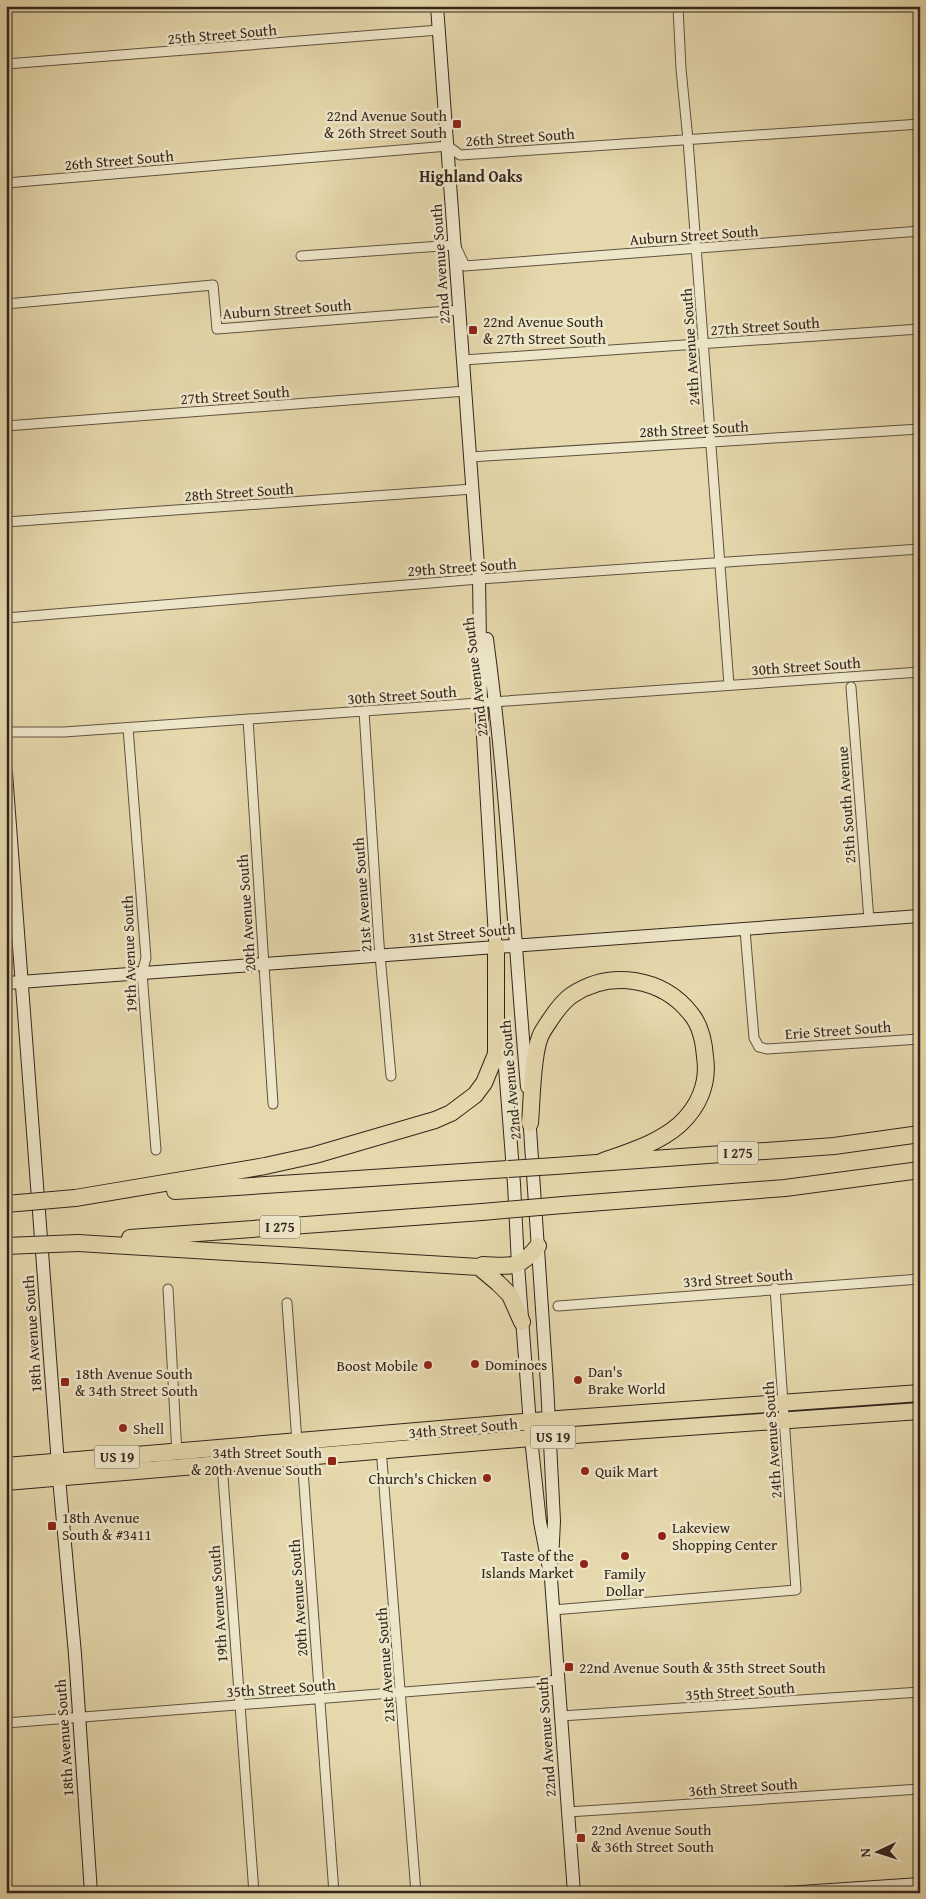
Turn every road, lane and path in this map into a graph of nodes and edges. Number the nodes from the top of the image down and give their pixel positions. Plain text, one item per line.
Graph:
1 (438, 6) edge
2 (678, 6) edge
3 (439, 30) junction
4 (6, 64) edge
5 (920, 124) edge
6 (688, 140) junction
7 (448, 146) junction
8 (6, 183) edge
9 (920, 231) edge
10 (455, 245) junction
11 (696, 249) junction
12 (300, 256) dead end
13 (6, 304) edge
14 (460, 310) junction
15 (920, 328) edge
16 (704, 344) junction
17 (463, 360) junction
18 (466, 391) junction
19 (6, 426) edge
20 (920, 429) edge
21 (711, 442) junction
22 (470, 457) junction
23 (473, 489) junction
24 (6, 522) edge
25 (920, 549) edge
26 (720, 563) junction
27 (480, 579) junction
28 (6, 618) edge
29 (920, 672) edge
30 (729, 685) junction
31 (851, 687) dead end
32 (496, 702) junction
33 (481, 703) junction
34 (364, 711) junction
35 (248, 719) junction
36 (128, 728) junction
37 (6, 732) edge
38 (6, 773) edge
39 (10, 857) edge
40 (920, 916) edge
41 (869, 920) junction
42 (745, 930) junction
43 (515, 945) junction
44 (496, 946) junction
45 (380, 956) junction
46 (262, 964) junction
47 (142, 973) junction
48 (23, 982) junction
49 (6, 983) edge
50 (920, 1039) edge
51 (391, 1076) dead end
52 (273, 1104) dead end
53 (530, 1123) junction
54 (920, 1134) edge
55 (156, 1150) dead end
56 (601, 1162) junction
57 (920, 1170) edge
58 (76, 1198) junction
59 (6, 1204) edge
60 (78, 1243) junction
61 (6, 1246) edge
62 (538, 1246) junction
63 (518, 1265) junction
64 (478, 1267) junction
65 (920, 1278) edge
66 (775, 1288) junction
67 (168, 1289) dead end
68 (287, 1303) dead end
69 (558, 1306) dead end
70 (522, 1322) junction
71 (920, 1393) edge
72 (783, 1403) junction
73 (920, 1411) edge
74 (549, 1420) junction
75 (784, 1421) junction
76 (530, 1422) junction
77 (531, 1438) junction
78 (550, 1438) junction
79 (381, 1443) junction
80 (300, 1449) junction
81 (177, 1460) junction
82 (222, 1464) junction
83 (6, 1466) edge
84 (59, 1470) junction
85 (6, 1482) edge
86 (551, 1579) junction
87 (553, 1610) junction
88 (558, 1680) junction
89 (401, 1692) junction
90 (920, 1692) edge
91 (319, 1699) junction
92 (240, 1705) junction
93 (561, 1716) junction
94 (79, 1717) junction
95 (6, 1723) edge
96 (920, 1789) edge
97 (568, 1812) junction
98 (920, 1884) edge
99 (91, 1893) edge
100 (254, 1893) edge
101 (334, 1893) edge
102 (416, 1893) edge
103 (574, 1893) edge
104 (786, 1893) edge

1 - 3 main road, 22nd Avenue South
2 - 6 street, 24th Avenue South
3 - 4 street, 25th Street South
3 - 7 main road, 22nd Avenue South
5 - 6 street, 26th Street South
6 - 7 street, 26th Street South
6 - 11 street, 24th Avenue South
7 - 8 street, 26th Street South
7 - 10 main road, 22nd Avenue South
9 - 11 street, Auburn Street South
10 - 11 street, Auburn Street South
10 - 12 street
10 - 14 main road, 22nd Avenue South
11 - 16 street, 24th Avenue South
13 - 14 street, Auburn Street South
14 - 17 main road, 22nd Avenue South
15 - 16 street, 27th Street South
16 - 17 street, 27th Street South
16 - 21 street, 24th Avenue South
17 - 18 main road, 22nd Avenue South
18 - 19 street, 27th Street South
18 - 22 main road, 22nd Avenue South
20 - 21 street, 28th Street South
21 - 22 street, 28th Street South
21 - 26 street, 24th Avenue South
22 - 23 main road, 22nd Avenue South
23 - 24 street, 28th Street South
23 - 27 main road, 22nd Avenue South
25 - 26 street, 29th Street South
26 - 27 street, 29th Street South
26 - 30 street, 24th Avenue South
27 - 28 street, 29th Street South
27 - 32 main road, 22nd Avenue South
27 - 33 main road, 22nd Avenue South
29 - 30 street, 30th Street South
30 - 32 street, 30th Street South
31 - 41 street, 25th South Avenue
32 - 33 street, 30th Street South
32 - 43 main road, 22nd Avenue South
33 - 34 street, 30th Street South
33 - 44 main road, 22nd Avenue South
34 - 35 street, 30th Street South
34 - 45 street, 21st Avenue South
35 - 36 street, 30th Street South
35 - 46 street, 20th Avenue South
36 - 37 street, 30th Street South
36 - 47 street, 19th Avenue South
38 - 39 main road, 18th Avenue South
39 - 48 main road, 18th Avenue South
40 - 41 main road, 31st Street South
41 - 42 main road, 31st Street South
42 - 43 main road, 31st Street South
42 - 50 street, Erie Street South
43 - 44 main road, 31st Street South
43 - 53 main road, 22nd Avenue South
44 - 45 main road, 31st Street South
44 - 58 highway
44 - 63 main road, 22nd Avenue South
45 - 46 main road, 31st Street South
45 - 51 street, 21st Avenue South
46 - 47 main road, 31st Street South
46 - 52 street, 20th Avenue South
47 - 48 main road, 31st Street South
47 - 55 street, 19th Avenue South
48 - 49 main road, 31st Street South
48 - 84 main road, 18th Avenue South
53 - 56 highway
53 - 62 main road, 22nd Avenue South
54 - 56 highway, I 275
56 - 58 highway, I 275, bridge
57 - 60 highway, I 275, bridge
58 - 59 highway, I 275, bridge
60 - 61 highway, I 275, bridge
60 - 64 highway
62 - 63 highway
62 - 74 main road, 22nd Avenue South
63 - 64 highway
63 - 70 main road, 22nd Avenue South
64 - 70 highway
65 - 66 street, 33rd Street South
66 - 69 street, 33rd Street South
66 - 72 street, 24th Avenue South
67 - 81 street
68 - 80 street, 20th Avenue South
70 - 76 main road, 22nd Avenue South
71 - 72 highway, 34th Street South / US 19
72 - 74 highway, 34th Street South / US 19
72 - 75 street, 24th Avenue South
73 - 75 highway, 34th Street South / US 19
74 - 76 highway, 34th Street South / US 19
74 - 78 main road, 22nd Avenue South
75 - 78 highway, 34th Street South / US 19
75 - 87 street, 24th Avenue South
76 - 77 main road, 22nd Avenue South
76 - 79 highway, 34th Street South / US 19
77 - 78 highway, 34th Street South / US 19
77 - 79 highway, 34th Street South / US 19
77 - 86 main road, 22nd Avenue South
78 - 86 main road, 22nd Avenue South
79 - 80 highway, 34th Street South / US 19
79 - 89 street, 21st Avenue South
80 - 81 highway, 34th Street South / US 19
80 - 82 highway, 34th Street South / US 19
80 - 91 street, 20th Avenue South
81 - 82 highway, 34th Street South / US 19
81 - 84 highway, 34th Street South / US 19
82 - 92 street, 19th Avenue South
83 - 84 highway, 34th Street South / US 19
84 - 85 highway, 34th Street South / US 19
84 - 94 main road, 18th Avenue South
86 - 87 main road, 22nd Avenue South
87 - 88 main road, 22nd Avenue South
88 - 89 street, 35th Street South
88 - 93 main road, 22nd Avenue South
89 - 91 street, 35th Street South
89 - 102 street, 21st Avenue South
90 - 93 street, 35th Street South
91 - 92 street, 35th Street South
91 - 101 street, 20th Avenue South
92 - 94 street, 35th Street South
92 - 100 street, 19th Avenue South
93 - 97 main road, 22nd Avenue South
94 - 95 street, 35th Street South
94 - 99 main road, 18th Avenue South
96 - 97 street, 36th Street South
97 - 103 main road, 22nd Avenue South
98 - 104 main road

